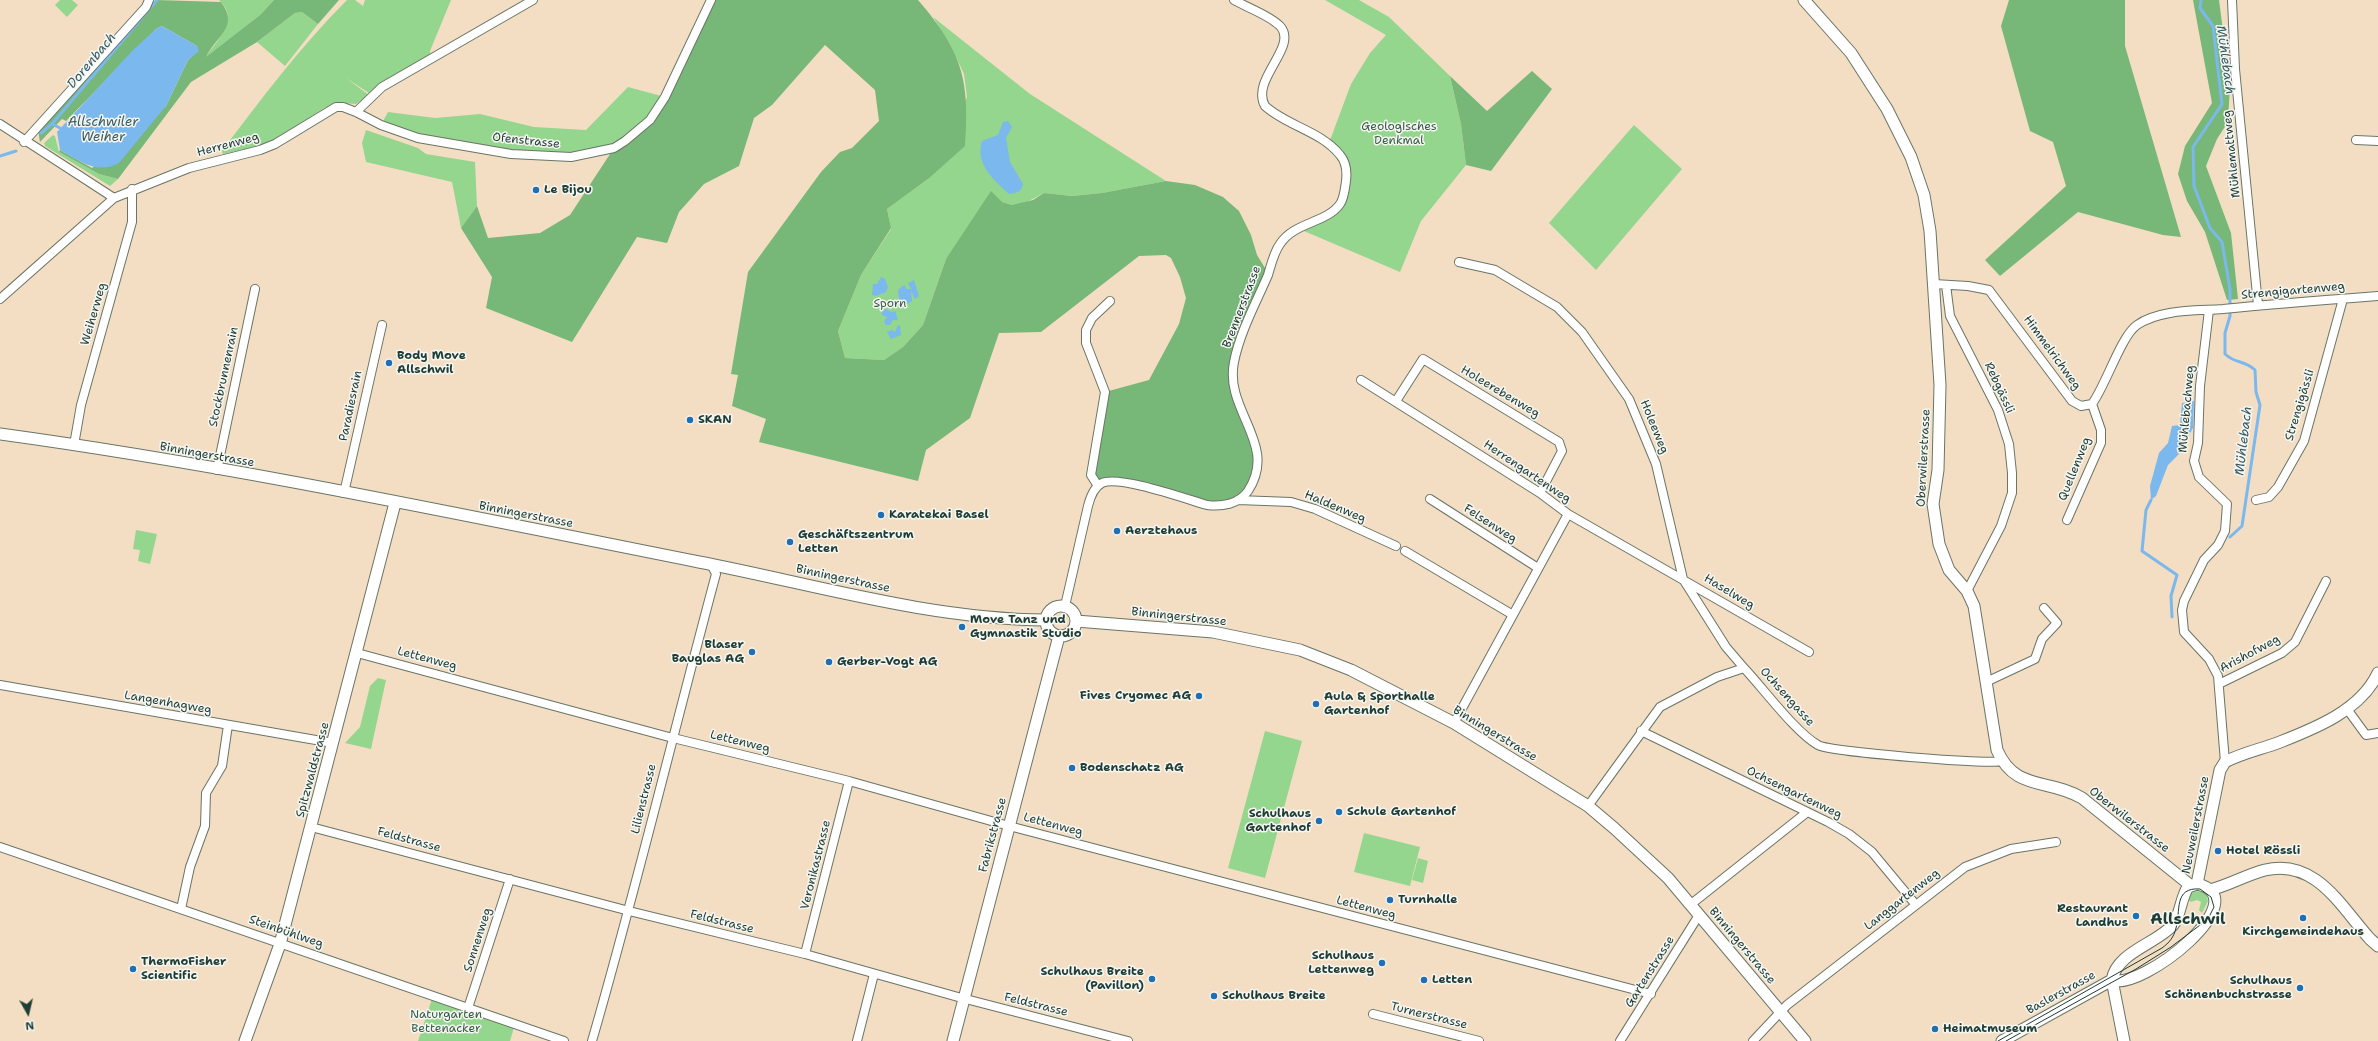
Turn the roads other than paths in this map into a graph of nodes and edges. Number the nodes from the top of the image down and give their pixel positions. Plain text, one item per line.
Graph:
1 (149, 0) edge
2 (533, 0) edge
3 (711, 0) edge
4 (1234, 0) edge
5 (1804, 0) edge
6 (2232, 0) edge
7 (356, 112) junction
8 (0, 124) edge
9 (2356, 140) dead end
10 (2378, 141) edge
11 (24, 142) junction
12 (132, 190) junction
13 (114, 198) junction
14 (1459, 262) dead end
15 (1934, 284) junction
16 (1946, 285) junction
17 (255, 289) dead end
18 (2378, 296) edge
19 (0, 299) edge
20 (2343, 299) junction
21 (1110, 301) dead end
22 (2255, 305) junction
23 (2209, 310) junction
24 (382, 325) dead end
25 (1361, 380) dead end
26 (1396, 401) junction
27 (2092, 404) junction
28 (0, 434) edge
29 (74, 445) junction
30 (217, 470) junction
31 (1098, 486) junction
32 (344, 493) junction
33 (1540, 493) junction
34 (1430, 499) dead end
35 (1238, 500) junction
36 (2256, 500) dead end
37 (395, 503) junction
38 (1568, 514) junction
39 (2067, 520) dead end
40 (1396, 546) dead end
41 (1405, 551) dead end
42 (711, 564) junction
43 (1538, 568) junction
44 (1683, 579) junction
45 (2326, 581) dead end
46 (1967, 592) junction
47 (1065, 606) junction
48 (2044, 608) dead end
49 (1513, 615) junction
50 (1046, 620) junction
51 (1076, 621) junction
52 (1059, 636) junction
53 (1809, 652) dead end
54 (357, 653) junction
55 (1744, 668) junction
56 (2378, 673) edge
57 (1986, 682) junction
58 (2220, 684) junction
59 (0, 685) edge
60 (2347, 709) junction
61 (1454, 723) junction
62 (228, 725) junction
63 (1641, 731) junction
64 (2378, 733) edge
65 (672, 738) junction
66 (333, 743) junction
67 (2002, 761) junction
68 (2225, 762) junction
69 (849, 781) junction
70 (1588, 806) junction
71 (1806, 813) junction
72 (1009, 826) junction
73 (311, 827) junction
74 (2056, 842) dead end
75 (0, 847) edge
76 (510, 879) junction
77 (2194, 884) junction
78 (2210, 890) junction
79 (1690, 905) junction
80 (1916, 905) junction
81 (181, 909) junction
82 (629, 911) junction
83 (1699, 915) junction
84 (280, 944) junction
85 (2378, 946) edge
86 (805, 954) junction
87 (874, 974) junction
88 (2112, 980) junction
89 (1651, 994) junction
90 (964, 999) junction
91 (468, 1008) junction
92 (1780, 1011) junction
93 (1373, 1014) dead end
94 (245, 1041) edge
95 (564, 1041) edge
96 (592, 1041) edge
97 (857, 1041) edge
98 (953, 1041) edge
99 (1128, 1041) edge
100 (1479, 1041) edge
101 (1620, 1041) edge
102 (1753, 1041) edge
103 (1805, 1041) edge
104 (2002, 1041) edge
105 (2124, 1041) edge

1 - 11 street
2 - 7 street
3 - 7 street, Ofenstrasse
4 - 35 street, Brennerstrasse
5 - 15 street, Oberwilerstrasse
6 - 22 street, Mühlemattweg
7 - 12 street, Herrenweg
8 - 11 street
9 - 10 street
11 - 13 street
12 - 13 street, Herrenweg
12 - 29 street, Weiherweg
13 - 19 street, Herrenweg
14 - 44 street, Holeeweg
15 - 16 street, Himmelrichweg
15 - 46 street, Oberwilerstrasse
16 - 27 street, Himmelrichweg
16 - 46 street, Rebgässli
17 - 30 street, Stockbrunnenrain
18 - 20 street, Strengigartenweg
20 - 22 street, Strengigartenweg
20 - 36 street, Strengigässli
21 - 31 street
22 - 23 street, Strengigartenweg
23 - 27 street
23 - 58 street, Mühlebachweg
24 - 32 street, Paradiesrain
25 - 26 street, Herrengartenweg
26 - 33 street, Herrengartenweg
26 - 33 street, Holeerebenweg
27 - 39 street, Quellenweg
28 - 29 street, Binningerstrasse
29 - 30 street, Binningerstrasse
30 - 32 street, Binningerstrasse
31 - 35 street, Brennerstrasse
31 - 47 street
32 - 37 street, Binningerstrasse
33 - 38 street, Herrengartenweg
34 - 43 street, Felsenweg
35 - 40 street, Haldenweg
37 - 42 street, Binningerstrasse
37 - 54 street, Spitzwaldstrasse
38 - 43 street
38 - 44 street, Herrengartenweg
41 - 49 street
42 - 50 street, Binningerstrasse
42 - 65 street, Lilienstrasse
43 - 49 street
44 - 53 street, Haselweg
44 - 55 street, Holeeweg
45 - 58 street, Arishofweg
46 - 57 street, Oberwilerstrasse
47 - 50 street
47 - 51 street
48 - 57 street
49 - 61 street
50 - 52 street
51 - 52 street
51 - 61 street, Binningerstrasse
52 - 72 street, Fabrikstrasse
54 - 65 street, Lettenweg
54 - 66 street, Spitzwaldstrasse
55 - 63 street, Ochsengasse
55 - 67 street, Ochsengasse
56 - 60 street
57 - 67 street, Oberwilerstrasse
58 - 68 street, Mühlebachweg
59 - 62 street, Langenhagweg
60 - 64 street
60 - 68 street
61 - 70 street, Binningerstrasse
62 - 66 street, Langenhagweg
62 - 81 street
63 - 70 street, Ochsengasse
63 - 71 street, Ochsengartenweg
65 - 69 street, Lettenweg
65 - 82 street, Lilienstrasse
66 - 73 street, Spitzwaldstrasse
67 - 77 street, Oberwilerstrasse
68 - 77 street, Neuweilerstrasse
69 - 72 street, Lettenweg
69 - 86 street, Veronikastrasse
70 - 79 street, Binningerstrasse
71 - 79 street
71 - 80 street, Ochsengartenweg
72 - 89 street, Lettenweg
72 - 90 street, Fabrikstrasse
73 - 76 street, Feldstrasse
73 - 84 street, Spitzwaldstrasse
74 - 80 street, Langgartenweg
75 - 81 street, Steinbühlweg
76 - 82 street, Feldstrasse
76 - 91 street, Sonnenweg
77 - 78 street, Oberwilerstrasse
77 - 88 street, Neuweilerstrasse
78 - 85 street
78 - 88 street
79 - 83 street, Binningerstrasse
80 - 92 street, Langgartenweg
81 - 84 street, Steinbühlweg
82 - 86 street, Feldstrasse
82 - 96 street, Lilienstrasse
83 - 89 street, Gartenstrasse
83 - 92 street, Binningerstrasse
84 - 91 street, Steinbühlweg
84 - 94 street, Spitzwaldstrasse
86 - 87 street, Feldstrasse
87 - 90 street, Feldstrasse
87 - 97 street
88 - 104 street, Baslerstrasse
88 - 105 street
89 - 101 street, Gartenstrasse
90 - 98 street, Fabrikstrasse
90 - 99 street, Feldstrasse
91 - 95 street, Steinbühlweg
92 - 102 street, Langgartenweg
92 - 103 street, Binningerstrasse
93 - 100 street, Turnerstrasse

